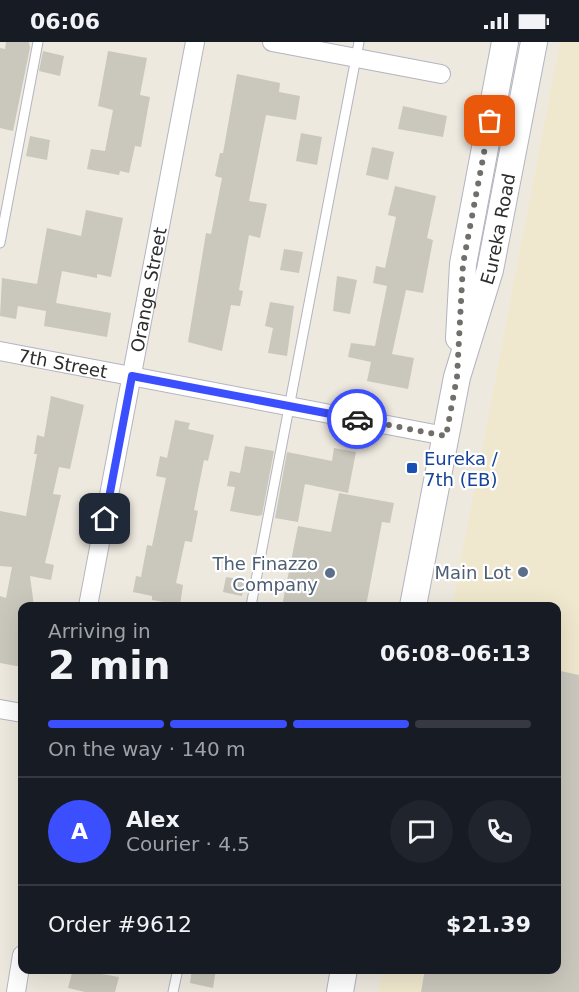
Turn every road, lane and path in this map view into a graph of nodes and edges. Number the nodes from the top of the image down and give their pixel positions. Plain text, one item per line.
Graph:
1 (38, 42) edge
2 (195, 42) edge
3 (272, 42) edge
4 (505, 42) edge
5 (534, 42) edge
6 (358, 50) edge
7 (441, 74) dead end
8 (0, 243) edge
9 (0, 351) edge
10 (132, 376) junction
11 (457, 377) junction
12 (291, 406) junction
13 (446, 436) junction
14 (89, 602) edge
15 (251, 602) edge
16 (414, 602) edge
17 (0, 709) edge
18 (18, 712) edge
19 (19, 974) edge
20 (177, 974) edge
21 (343, 974) edge
22 (16, 992) edge
23 (173, 992) edge
24 (340, 992) edge

1 - 8 lane
2 - 10 street, Orange Street
3 - 6 street
4 - 11 main road, Eureka Road
5 - 11 main road, Eureka Road
6 - 7 street
6 - 12 lane
9 - 10 street, 7th Street
10 - 12 street, 7th Street
10 - 14 street, Orange Street
11 - 13 main road, Eureka Road
12 - 13 street, 7th Street
12 - 15 lane
13 - 16 main road, Eureka Road
17 - 18 street
19 - 22 street
20 - 23 lane
21 - 24 main road

